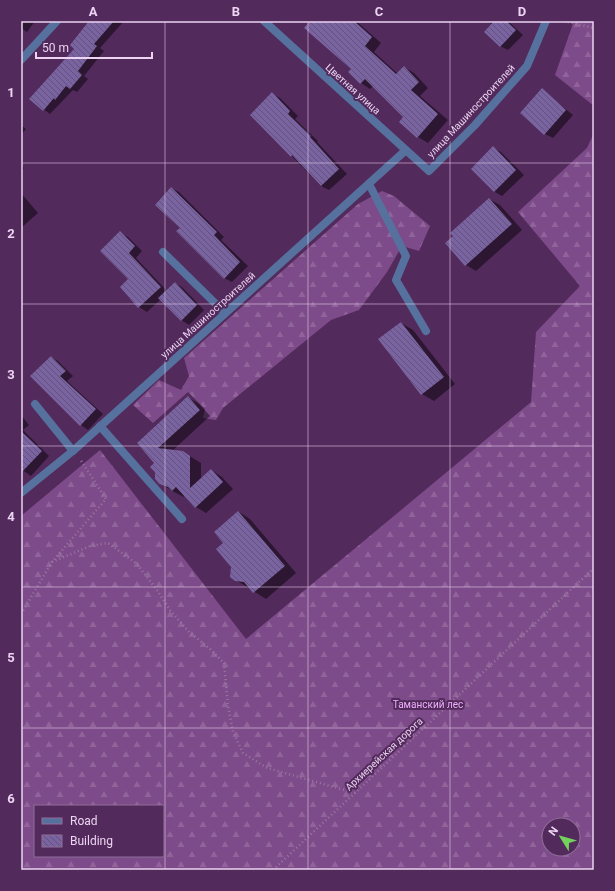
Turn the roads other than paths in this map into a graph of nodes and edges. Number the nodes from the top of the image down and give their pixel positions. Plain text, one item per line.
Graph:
1 (57, 21) edge
2 (264, 21) edge
3 (546, 21) edge
4 (21, 60) edge
5 (406, 150) junction
6 (429, 171) joint
7 (369, 184) junction
8 (163, 252) dead end
9 (225, 313) junction
10 (426, 330) dead end
11 (36, 404) dead end
12 (100, 426) junction
13 (73, 450) junction
14 (21, 493) edge
15 (182, 520) dead end

1 - 4 street
2 - 5 street, Цветная улица
3 - 6 street, улица Машиностроителей
5 - 6 street, Цветная улица
5 - 7 street, улица Машиностроителей
7 - 9 street, улица Машиностроителей
7 - 10 street
8 - 9 street
9 - 12 street, улица Машиностроителей
11 - 13 street
12 - 13 street, улица Машиностроителей
12 - 15 street
13 - 14 street, улица Машиностроителей

